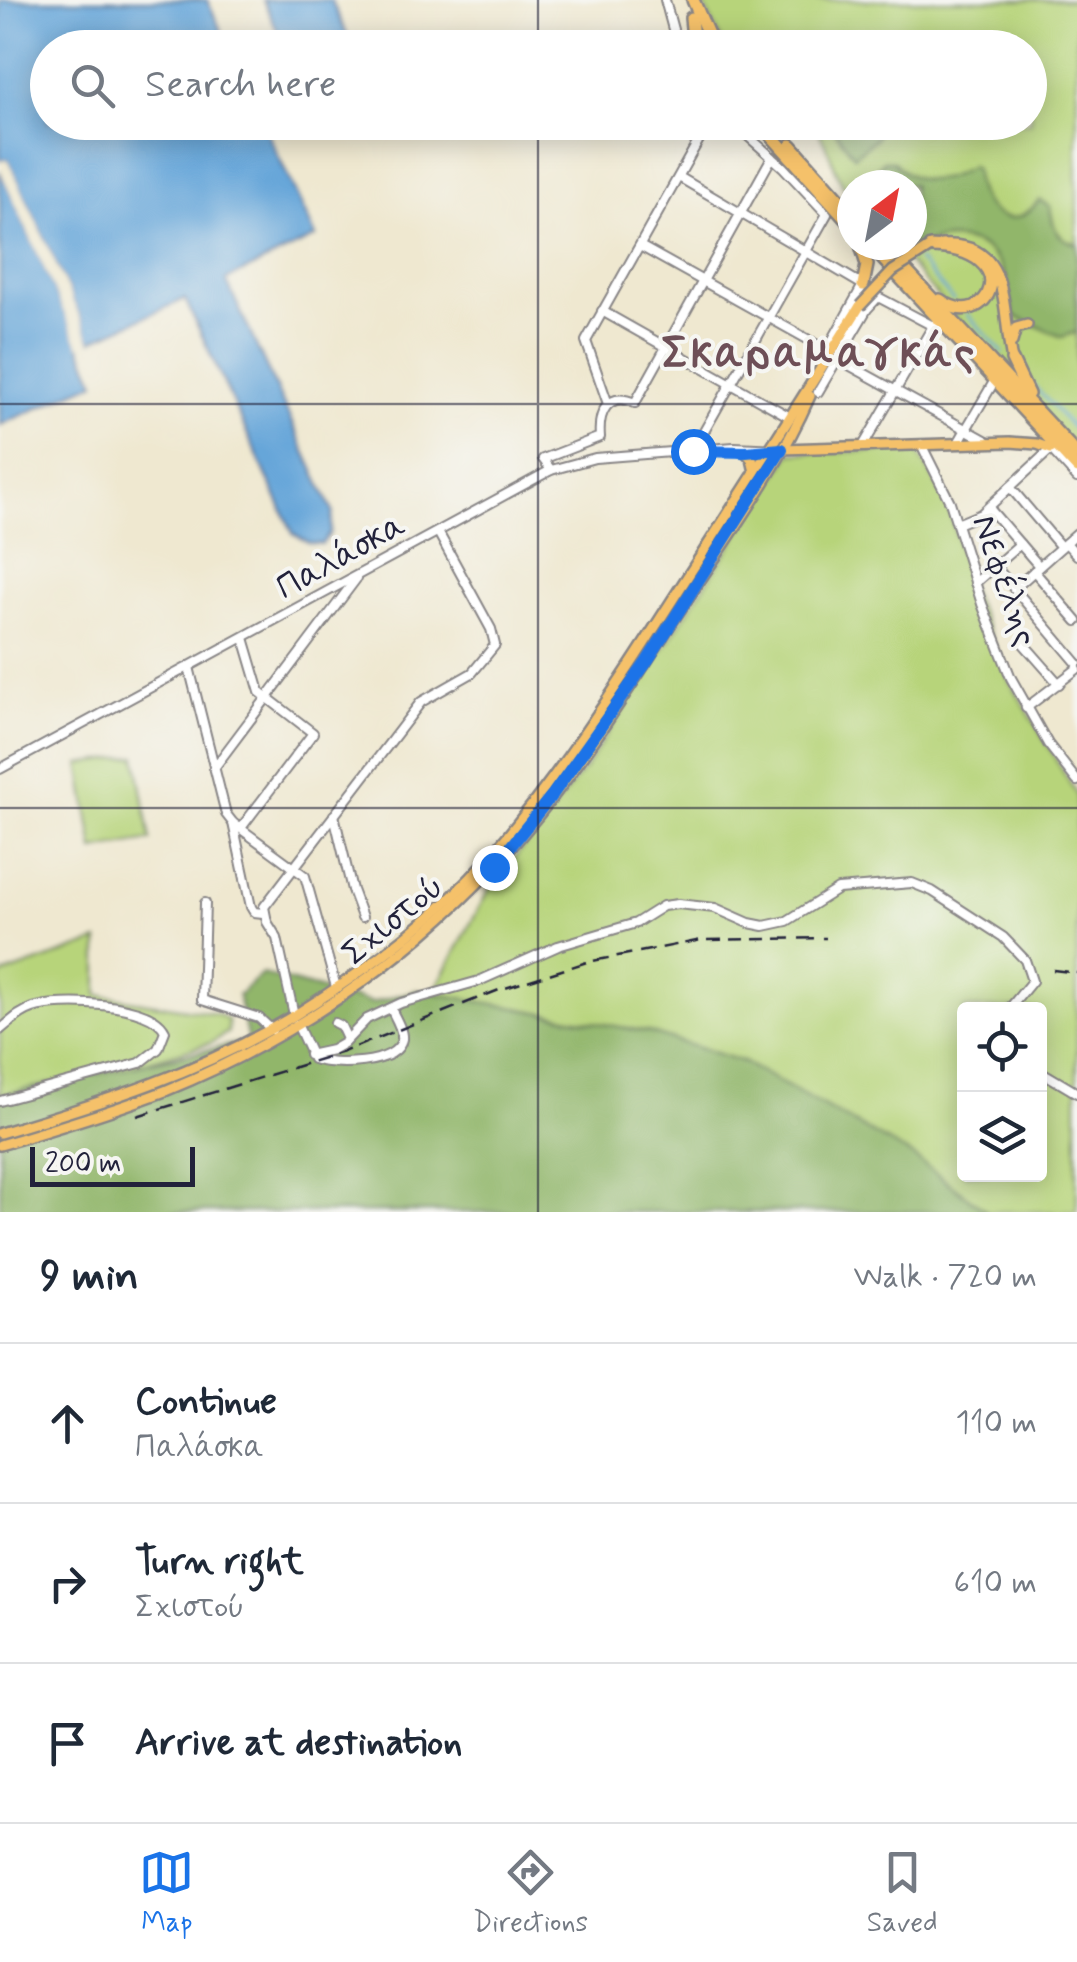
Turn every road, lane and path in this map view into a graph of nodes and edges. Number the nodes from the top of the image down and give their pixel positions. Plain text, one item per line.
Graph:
1 (665, 0) edge
2 (685, 0) edge
3 (693, 0) edge
4 (692, 18) junction
5 (673, 30) edge
6 (693, 30) edge
7 (698, 30) edge
8 (706, 30) edge
9 (699, 140) edge
10 (753, 140) edge
11 (775, 140) edge
12 (786, 140) edge
13 (772, 157) junction
14 (679, 177) junction
15 (837, 196) edge
16 (837, 208) edge
17 (742, 214) junction
18 (640, 246) junction
19 (930, 248) junction
20 (806, 252) junction
21 (865, 260) edge
22 (883, 260) edge
23 (896, 260) edge
24 (914, 279) junction
25 (704, 282) junction
26 (863, 285) junction
27 (1006, 304) junction
28 (602, 311) junction
29 (769, 318) junction
30 (936, 323) junction
31 (667, 348) junction
32 (827, 350) junction
33 (838, 359) junction
34 (1012, 360) junction
35 (995, 380) junction
36 (731, 384) junction
37 (895, 391) junction
38 (818, 392) joint
39 (608, 404) junction
40 (1034, 407) junction
41 (795, 413) junction
42 (794, 429) junction
43 (966, 431) junction
44 (989, 442) junction
45 (958, 443) junction
46 (921, 444) junction
47 (863, 446) junction
48 (808, 448) junction
49 (774, 449) junction
50 (1051, 449) junction
51 (724, 450) junction
52 (693, 451) junction
53 (746, 452) junction
54 (1077, 454) edge
55 (551, 470) junction
56 (1077, 472) edge
57 (755, 473) junction
58 (1010, 487) junction
59 (989, 508) junction
60 (957, 524) junction
61 (438, 532) junction
62 (1077, 533) edge
63 (1020, 544) junction
64 (1064, 545) junction
65 (1077, 555) edge
66 (995, 566) junction
67 (1036, 569) junction
68 (358, 577) junction
69 (974, 582) junction
70 (1014, 588) junction
71 (1077, 621) edge
72 (244, 638) junction
73 (1022, 642) dead end
74 (1077, 666) edge
75 (189, 667) junction
76 (1059, 684) junction
77 (266, 699) junction
78 (1026, 708) junction
79 (214, 768) junction
80 (0, 769) edge
81 (1077, 781) edge
82 (334, 815) junction
83 (237, 826) junction
84 (296, 867) junction
85 (205, 903) dead end
86 (263, 912) junction
87 (362, 917) dead end
88 (336, 987) junction
89 (1016, 1002) edge
90 (391, 1009) junction
91 (296, 1020) junction
92 (334, 1024) dead end
93 (0, 1030) edge
94 (274, 1032) junction
95 (347, 1039) junction
96 (309, 1054) junction
97 (1047, 1076) edge
98 (1077, 1093) edge
99 (0, 1101) edge
100 (0, 1132) edge
101 (0, 1145) edge

1 - 5 street
2 - 4 highway
3 - 8 highway
4 - 6 highway
4 - 7 highway
9 - 14 street
10 - 13 street
11 - 16 highway
12 - 15 highway
13 - 17 street
13 - 20 street
14 - 17 street
14 - 18 street
17 - 20 street
17 - 25 street
18 - 25 street
18 - 28 street
19 - 24 highway
19 - 27 main road
19 - 41 main road, Σχιστού, bridge
20 - 26 street
20 - 29 street
21 - 26 highway
22 - 30 highway
23 - 24 highway
24 - 40 highway
25 - 29 street
25 - 31 street
26 - 32 street
27 - 34 main road
27 - 34 main road
28 - 31 street
28 - 39 street
29 - 32 street
29 - 36 street
30 - 33 street
30 - 35 highway
30 - 37 street
31 - 36 street
31 - 39 street
32 - 41 main road
33 - 37 street
33 - 38 street
34 - 40 highway
35 - 43 street
35 - 56 highway
36 - 41 street
36 - 52 street
37 - 43 street
37 - 47 street
38 - 41 main road
39 - 55 street
40 - 54 highway
41 - 42 main road, Σχιστού
41 - 49 main road, Σχιστού
42 - 48 main road
42 - 49 main road, Σχιστού
43 - 44 street
43 - 45 street
44 - 45 main road
44 - 50 main road
45 - 46 main road
46 - 47 main road
46 - 60 street, Νεφέλης
47 - 48 main road
48 - 49 main road
49 - 51 street, Παλάσκα
49 - 53 street, Παλάσκα
49 - 57 main road, Σχιστού
49 - 91 main road, Σχιστού
50 - 56 highway
50 - 58 street
51 - 52 street, Παλάσκα
51 - 53 street, Παλάσκα
52 - 55 street, Παλάσκα
53 - 57 main road
55 - 61 street, Παλάσκα
57 - 88 main road, Σχιστού
58 - 59 street
58 - 64 street
59 - 60 street
59 - 63 street
60 - 69 street, Νεφέλης
61 - 68 street, Παλάσκα
61 - 82 street
62 - 64 street
63 - 66 street
63 - 67 street
64 - 65 street
64 - 67 street
66 - 69 street
66 - 70 street
67 - 70 street
67 - 71 street
68 - 72 street, Παλάσκα
68 - 77 street
69 - 78 street, Νεφέλης
70 - 74 street
72 - 75 street, Παλάσκα
72 - 77 street
73 - 76 street
74 - 76 street
75 - 79 street
75 - 80 street, Παλάσκα
76 - 78 street
77 - 79 street
77 - 83 street
78 - 81 street, Νεφέλης
79 - 83 street
82 - 84 street
82 - 87 street
83 - 84 street
83 - 86 street
84 - 86 street
84 - 88 street
85 - 94 street
86 - 91 street
88 - 91 main road, Σχιστού
89 - 90 street
90 - 95 street
90 - 96 street
91 - 94 main road, Σχιστού
91 - 96 street
92 - 95 street
93 - 99 street
94 - 100 main road, Σχιστού
94 - 101 main road, Σχιστού
95 - 96 street
97 - 98 street

